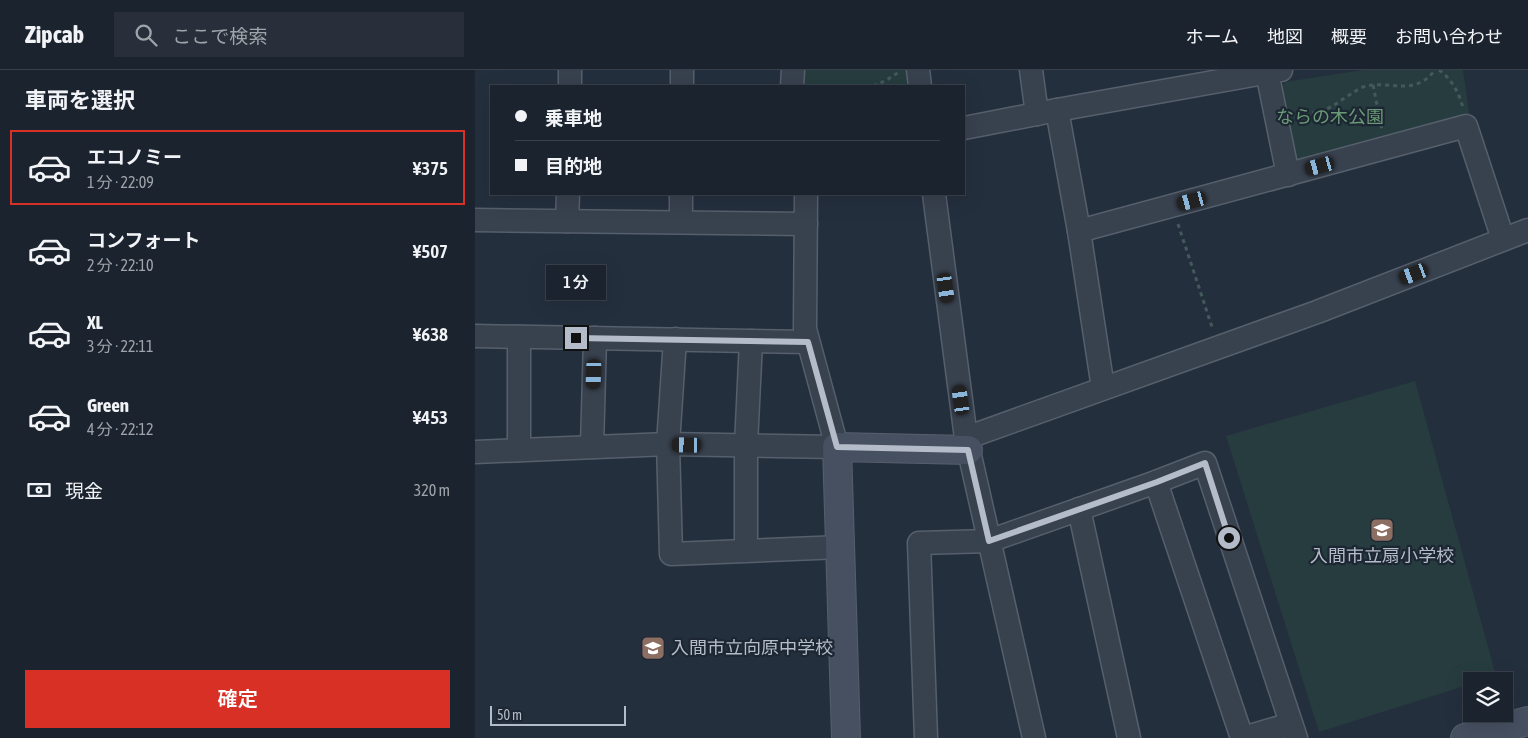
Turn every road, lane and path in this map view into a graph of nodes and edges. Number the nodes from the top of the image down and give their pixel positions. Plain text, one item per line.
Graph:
1 (570, 70) edge
2 (682, 70) edge
3 (793, 70) edge
4 (901, 70) edge
5 (918, 70) edge
6 (1031, 70) edge
7 (1437, 70) edge
8 (1274, 71) edge
9 (570, 85) edge
10 (682, 85) edge
11 (793, 85) edge
12 (875, 85) edge
13 (920, 85) edge
14 (1373, 85) junction
15 (1047, 112) junction
16 (1275, 114) junction
17 (1466, 126) junction
18 (965, 128) edge
19 (1385, 148) junction
20 (1288, 174) junction
21 (568, 195) edge
22 (681, 195) edge
23 (806, 195) edge
24 (934, 195) edge
25 (1173, 206) junction
26 (475, 220) edge
27 (567, 221) junction
28 (681, 222) junction
29 (806, 224) junction
30 (1528, 230) edge
31 (1079, 232) junction
32 (1503, 240) junction
33 (475, 336) edge
34 (519, 336) junction
35 (595, 338) junction
36 (675, 339) junction
37 (751, 341) junction
38 (808, 342) junction
39 (1218, 347) junction
40 (1103, 388) junction
41 (668, 444) junction
42 (967, 444) junction
43 (746, 445) junction
44 (837, 447) junction
45 (592, 448) junction
46 (519, 450) junction
47 (475, 452) edge
48 (1157, 482) junction
49 (1079, 509) junction
50 (989, 541) junction
51 (841, 547) junction
52 (746, 550) junction
53 (1528, 721) edge
54 (1293, 731) edge
55 (847, 738) edge
56 (926, 738) edge
57 (1034, 738) edge
58 (1129, 738) edge
59 (1242, 738) edge
60 (1465, 738) edge

1 - 9 street
2 - 10 street
3 - 11 street
4 - 12 path
5 - 13 street
6 - 15 street
7 - 14 path
7 - 17 path
8 - 15 street
8 - 16 street
14 - 16 path
14 - 19 path
15 - 18 street
15 - 31 street
16 - 20 street
17 - 19 street
17 - 32 street
19 - 20 street
20 - 25 street
21 - 27 street
22 - 28 street
23 - 29 street
24 - 42 street
25 - 31 street
25 - 39 path
26 - 27 street
27 - 28 street
28 - 29 street
29 - 38 street
30 - 32 street
31 - 40 street
32 - 39 street
33 - 34 street
34 - 35 street
34 - 46 street
35 - 36 street
35 - 45 street
36 - 37 street
36 - 41 street
37 - 38 street
37 - 43 street
38 - 44 street
39 - 40 street
40 - 42 street
41 - 43 street
41 - 45 street
41 - 52 street
42 - 44 street
42 - 50 street
43 - 44 street
43 - 52 street
44 - 51 street
45 - 46 street
46 - 47 street
48 - 49 street
48 - 54 street
48 - 59 street
49 - 50 street
49 - 58 street
50 - 56 street
50 - 57 street
51 - 52 street
51 - 55 street
53 - 60 street
54 - 59 street

